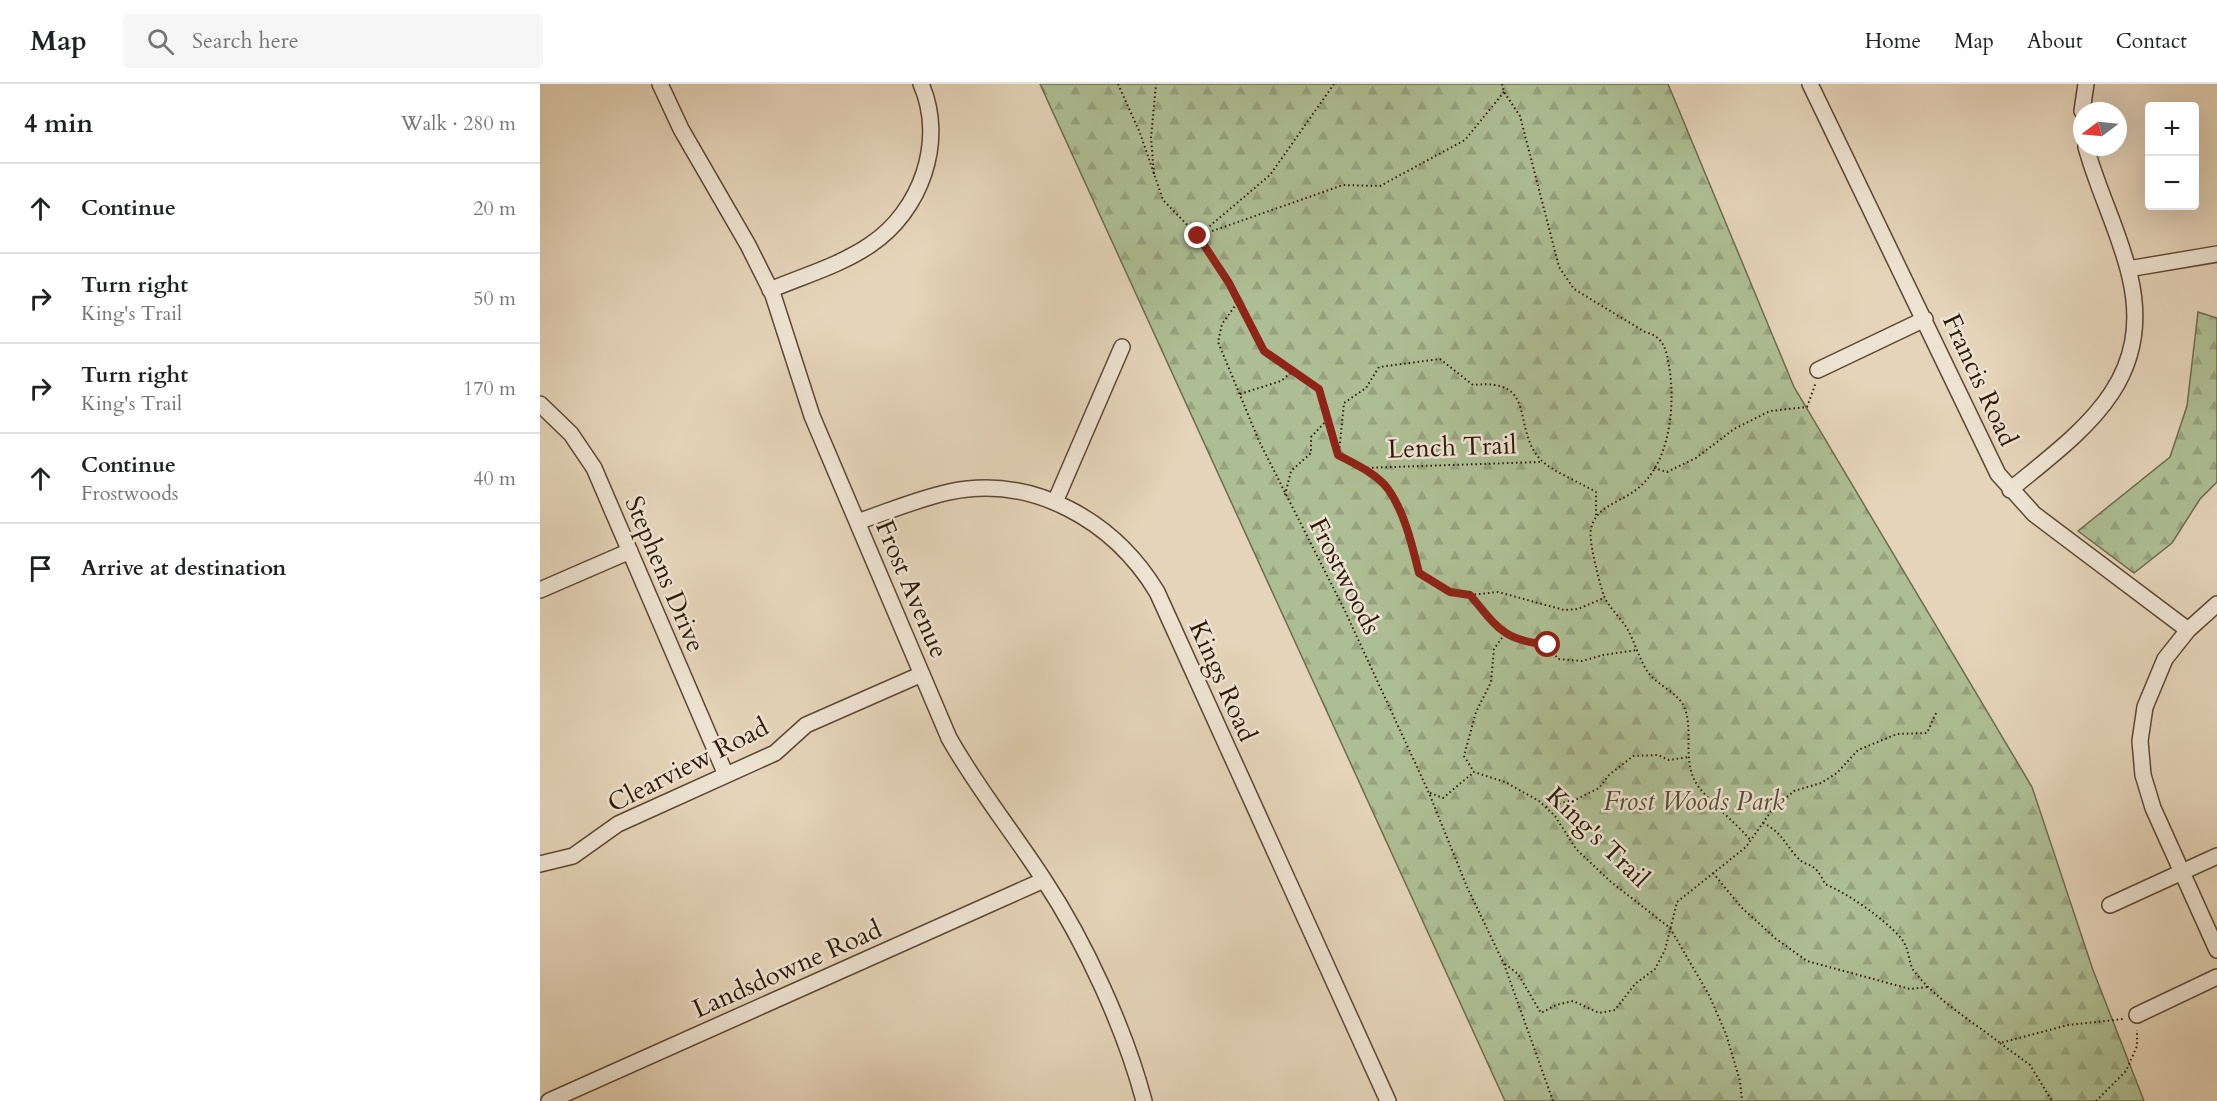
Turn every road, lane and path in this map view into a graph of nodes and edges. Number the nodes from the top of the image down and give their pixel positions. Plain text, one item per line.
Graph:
1 (660, 84) edge
2 (921, 84) edge
3 (1118, 84) edge
4 (1156, 84) edge
5 (1334, 84) edge
6 (1502, 84) edge
7 (1810, 84) edge
8 (2086, 84) edge
9 (1504, 93) junction
10 (2083, 102) edge
11 (2089, 156) edge
12 (1154, 178) junction
13 (1198, 236) junction
14 (2217, 254) edge
15 (2128, 269) junction
16 (770, 290) junction
17 (1237, 303) junction
18 (1925, 319) junction
19 (1122, 347) dead end
20 (1818, 370) joint
21 (1293, 371) junction
22 (1240, 394) junction
23 (540, 404) edge
24 (1328, 419) junction
25 (1338, 455) junction
26 (1541, 462) junction
27 (1363, 468) junction
28 (1654, 468) junction
29 (2010, 490) junction
30 (1285, 495) junction
31 (1055, 502) junction
32 (1596, 515) junction
33 (857, 522) junction
34 (630, 551) junction
35 (540, 590) edge
36 (1470, 595) junction
37 (1604, 597) junction
38 (2217, 604) edge
39 (2188, 630) junction
40 (1504, 635) junction
41 (1637, 650) junction
42 (922, 674) junction
43 (1937, 711) dead end
44 (1689, 757) junction
45 (1474, 772) junction
46 (726, 776) junction
47 (1429, 793) junction
48 (1546, 807) junction
49 (1763, 823) junction
50 (1750, 841) junction
51 (2217, 856) edge
52 (540, 864) edge
53 (2182, 872) junction
54 (1713, 873) junction
55 (1044, 880) junction
56 (2110, 905) dead end
57 (1670, 928) junction
58 (2217, 950) edge
59 (1504, 964) junction
60 (2217, 977) edge
61 (1928, 987) junction
62 (2137, 1016) junction
63 (2000, 1043) junction
64 (551, 1101) edge
65 (1144, 1101) edge
66 (1388, 1101) edge
67 (1553, 1101) edge
68 (1742, 1101) edge
69 (2052, 1101) edge
70 (2096, 1101) edge

1 - 16 street, Frost Avenue
2 - 16 street
3 - 12 path
4 - 12 path
5 - 13 path
6 - 9 path
7 - 18 street, Francis Road
8 - 10 street
9 - 13 path
9 - 28 path
11 - 15 street
12 - 13 path
13 - 17 path
14 - 15 street
15 - 29 street
16 - 33 street, Frost Avenue
17 - 21 path
17 - 22 path, Frostwoods
18 - 20 street
18 - 29 street, Francis Road
19 - 31 street
20 - 28 path
21 - 22 path
21 - 24 path
22 - 30 path, Frostwoods
23 - 34 street, Stephens Drive
24 - 25 path
24 - 30 path
25 - 26 path
25 - 27 path
26 - 27 path, Lench Trail
26 - 32 path
27 - 36 path
28 - 32 path
29 - 39 street, Francis Road
30 - 47 path, Frostwoods
31 - 33 street, Kings Road
31 - 66 street, Kings Road
32 - 37 path
33 - 42 street, Frost Avenue
34 - 35 street
34 - 46 street, Stephens Drive
36 - 37 path
36 - 40 path
37 - 41 path
38 - 39 street
39 - 53 street
40 - 41 path
40 - 45 path
41 - 44 path
42 - 46 street, Clearview Road
42 - 55 street, Frost Avenue
43 - 49 path
44 - 48 path
44 - 50 path
45 - 47 path
45 - 48 path, King's Trail
46 - 52 street, Clearview Road
47 - 59 path, Frostwoods
48 - 57 path, King's Trail
49 - 50 path
49 - 61 path
50 - 54 path
51 - 53 street
53 - 56 street
53 - 58 street
54 - 57 path
54 - 61 path
55 - 64 street, Landsdowne Road
55 - 65 street, Frost Avenue
57 - 59 path
57 - 68 path, King's Trail
59 - 67 path, Frostwoods
60 - 62 street
61 - 63 path
62 - 63 path
62 - 70 path
63 - 69 path

